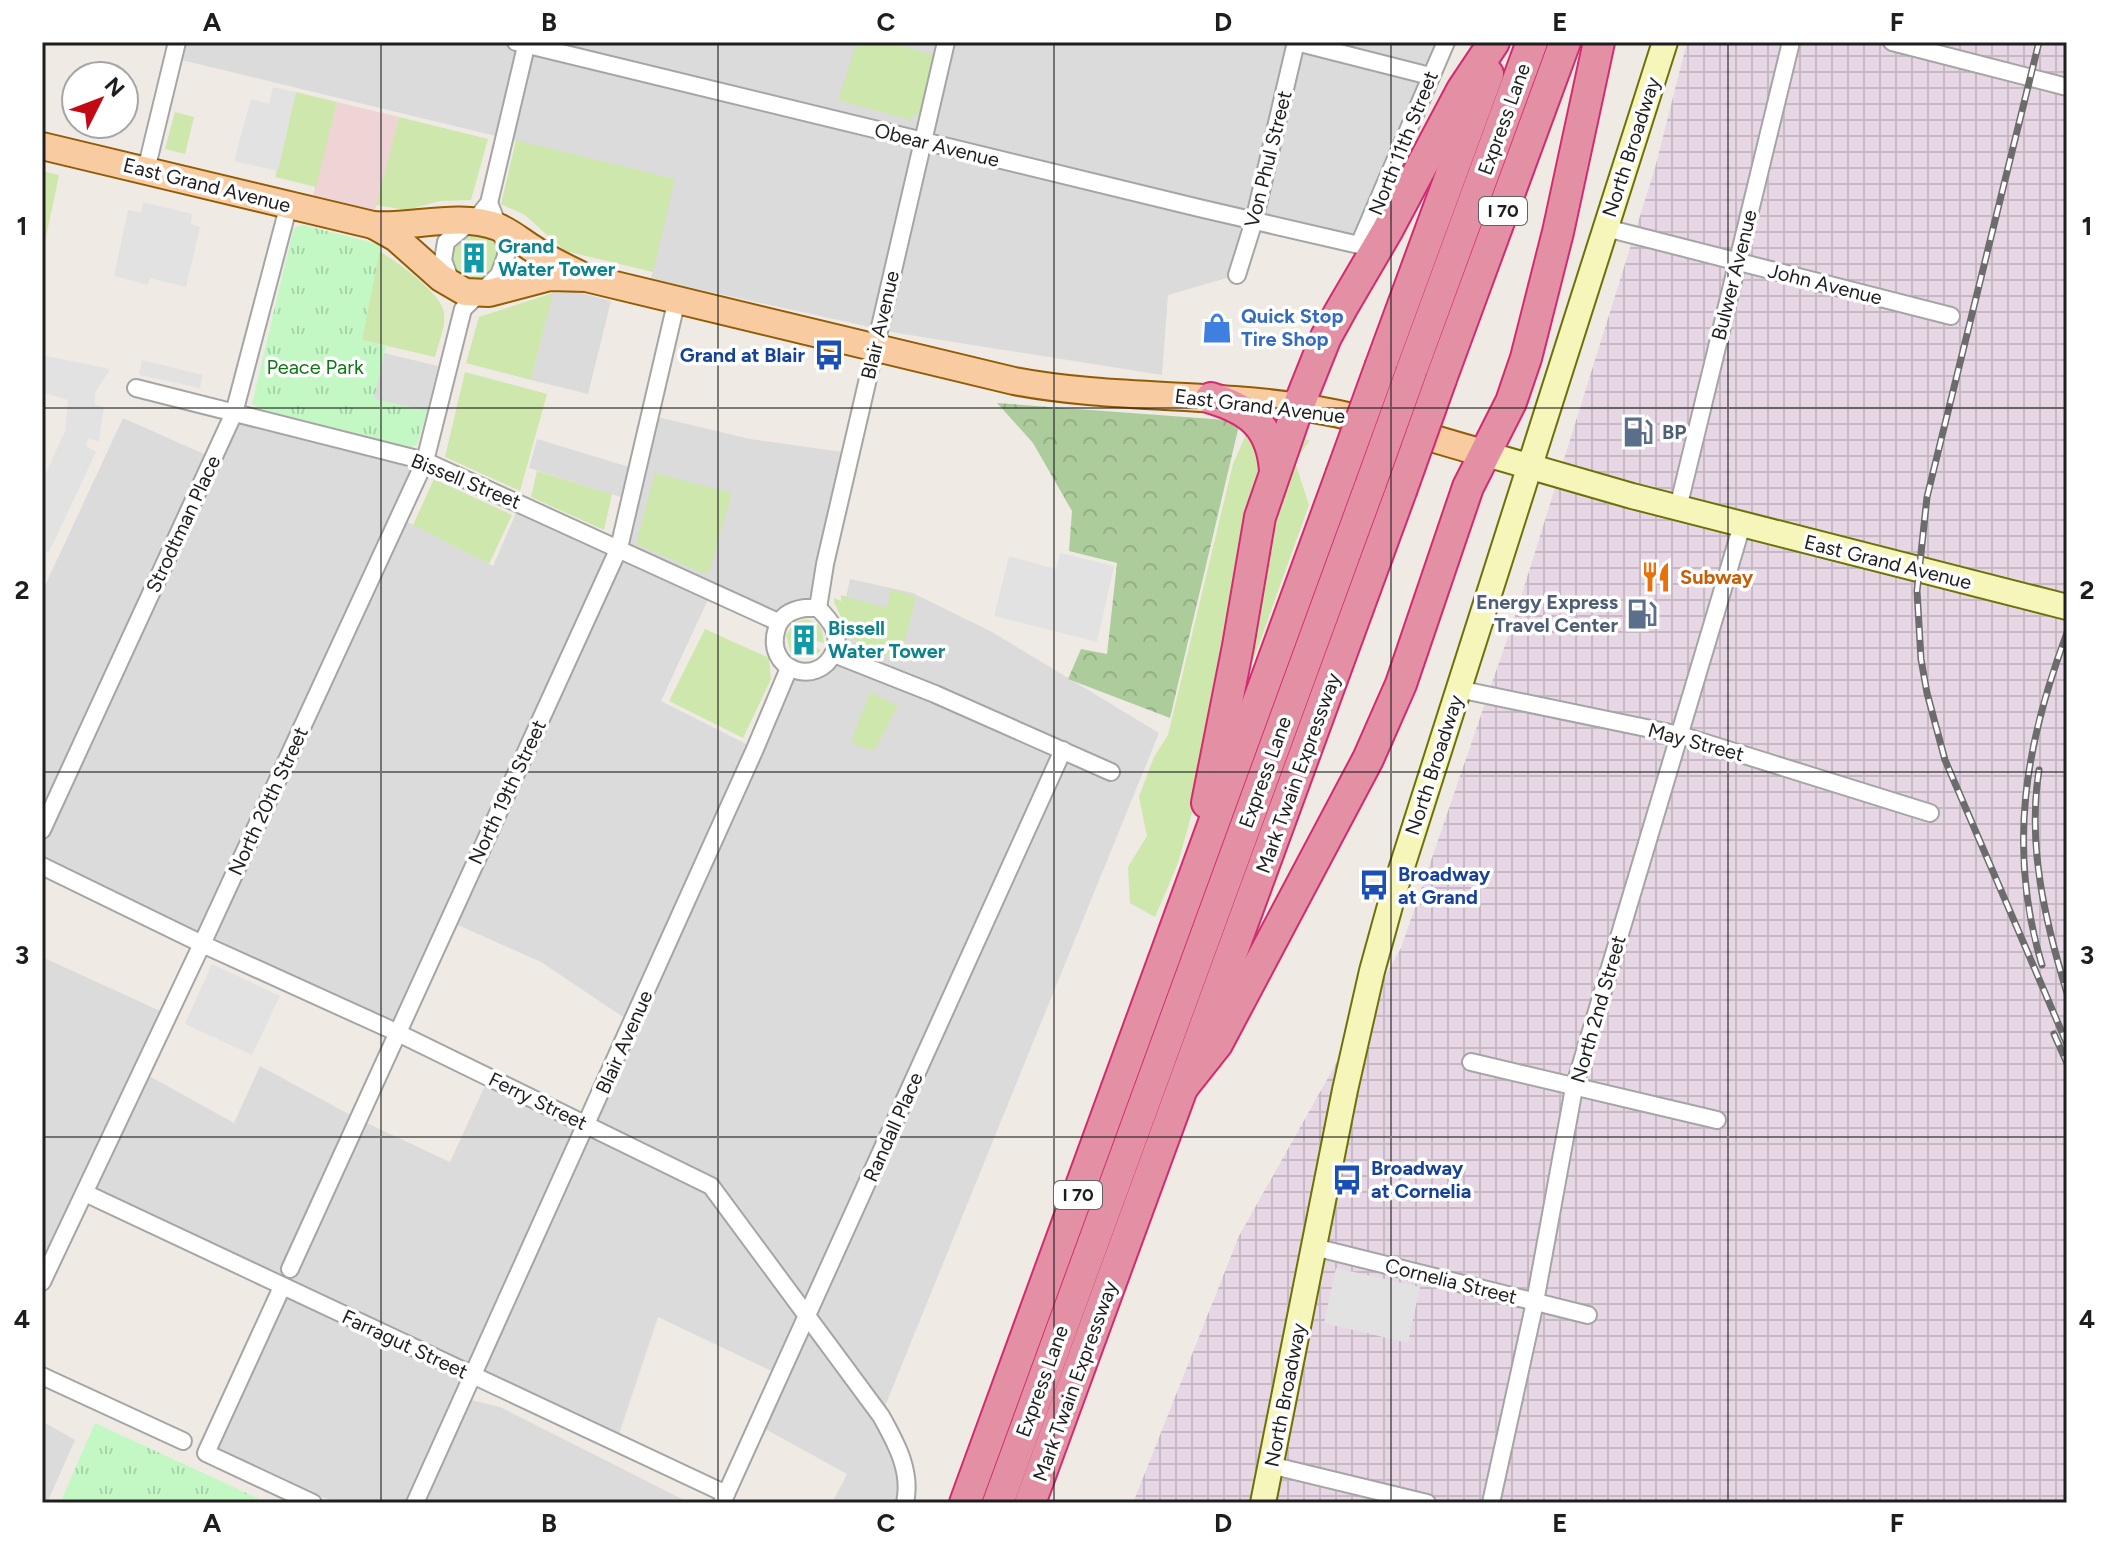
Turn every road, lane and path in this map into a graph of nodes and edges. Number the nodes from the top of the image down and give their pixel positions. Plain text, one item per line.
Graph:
1 (177, 42) edge
2 (946, 42) edge
3 (1296, 42) edge
4 (1446, 42) edge
5 (1496, 42) edge
6 (1532, 42) edge
7 (1565, 42) edge
8 (1599, 42) edge
9 (1665, 42) edge
10 (1791, 42) edge
11 (1892, 42) edge
12 (523, 43) edge
13 (1430, 76) junction
14 (2067, 87) edge
15 (923, 142) junction
16 (42, 146) edge
17 (146, 170) junction
18 (489, 203) junction
19 (289, 204) junction
20 (1254, 221) junction
21 (470, 222) junction
22 (373, 225) junction
23 (498, 227) junction
24 (1606, 228) junction
25 (1359, 245) joint
26 (1738, 261) junction
27 (1237, 275) dead end
28 (586, 278) junction
29 (465, 297) junction
30 (677, 299) junction
31 (1951, 316) dead end
32 (875, 347) junction
33 (136, 388) dead end
34 (1211, 398) junction
35 (1298, 407) junction
36 (234, 413) junction
37 (1483, 453) junction
38 (425, 461) junction
39 (1531, 468) junction
40 (1275, 471) junction
41 (1678, 508) junction
42 (1742, 525) junction
43 (619, 548) junction
44 (2067, 607) edge
45 (818, 608) junction
46 (778, 622) junction
47 (834, 654) junction
48 (789, 668) junction
49 (1458, 689) junction
50 (1680, 735) junction
51 (1063, 750) junction
52 (1111, 772) dead end
53 (1930, 813) dead end
54 (42, 830) edge
55 (42, 866) edge
56 (1191, 887) junction
57 (202, 944) junction
58 (396, 1032) junction
59 (1471, 1062) dead end
60 (1183, 1087) junction
61 (1574, 1088) junction
62 (1717, 1120) dead end
63 (587, 1124) junction
64 (85, 1193) junction
65 (1314, 1247) junction
66 (290, 1269) dead end
67 (42, 1282) edge
68 (282, 1287) junction
69 (1535, 1302) junction
70 (1588, 1315) dead end
71 (808, 1316) junction
72 (42, 1376) edge
73 (472, 1376) junction
74 (183, 1441) dead end
75 (1270, 1465) junction
76 (724, 1499) edge
77 (313, 1503) edge
78 (415, 1503) edge
79 (905, 1503) edge
80 (965, 1503) edge
81 (998, 1503) edge
82 (1030, 1503) edge
83 (1263, 1503) edge
84 (1427, 1503) edge
85 (1491, 1503) edge

1 - 17 street
2 - 15 street, Blair Avenue
3 - 13 street
3 - 20 street, Von Phul Street
4 - 13 street, North 11th Street
5 - 35 highway
5 - 56 highway, I 70, bridge
6 - 81 highway, Express Lane, bridge
7 - 60 highway, Mark Twain Expressway / I 70, bridge
8 - 37 highway
9 - 24 main road, North Broadway
10 - 26 street, Bulwer Avenue
11 - 14 street
12 - 15 street, Obear Avenue
12 - 18 street
13 - 25 street, North 11th Street
15 - 20 street, Obear Avenue
15 - 32 street, Blair Avenue
16 - 17 main road, East Grand Avenue
17 - 19 main road, East Grand Avenue
18 - 21 street, North 20th Street
18 - 23 street, North 20th Street
19 - 22 main road, East Grand Avenue
19 - 36 street, Strodtman Place
20 - 25 street, Obear Avenue
20 - 27 street, Von Phul Street
21 - 22 main road, East Grand Avenue
21 - 23 main road, East Grand Avenue
21 - 29 street, North 20th Street
22 - 29 main road, East Grand Avenue
23 - 28 main road, East Grand Avenue
23 - 29 street, North 20th Street
24 - 26 street, John Avenue
24 - 39 main road, North Broadway
26 - 31 street, John Avenue
26 - 41 street, Bulwer Avenue
28 - 29 main road, East Grand Avenue
28 - 30 main road, East Grand Avenue
29 - 38 street, North 20th Street
30 - 32 main road, East Grand Avenue
30 - 43 street, North 19th Street
32 - 34 main road, East Grand Avenue
32 - 45 street, Blair Avenue
33 - 36 street, Bissell Street
34 - 35 main road, East Grand Avenue
34 - 40 highway
35 - 37 main road, East Grand Avenue
35 - 40 highway
36 - 38 street, Bissell Street
36 - 54 street, Strodtman Place
37 - 39 main road, East Grand Avenue
37 - 60 highway
38 - 43 street, Bissell Street
38 - 57 street, North 20th Street
39 - 41 main road, East Grand Avenue
39 - 49 main road, North Broadway
40 - 56 highway
41 - 42 main road, East Grand Avenue
42 - 44 main road, East Grand Avenue
42 - 50 street, North 2nd Street
43 - 46 street, Bissell Street
43 - 58 street, North 19th Street
45 - 46 street
45 - 47 street
46 - 48 street
47 - 48 street
47 - 51 street
48 - 63 street, Blair Avenue
49 - 50 street, May Street
49 - 65 main road, North Broadway
50 - 53 street, May Street
50 - 61 street, North 2nd Street
51 - 52 street
51 - 71 street, Randall Place
55 - 57 street, Ferry Street
56 - 80 highway, I 70
57 - 58 street, Ferry Street
57 - 64 street, North 20th Street
58 - 63 street, Ferry Street
58 - 66 street, North 19th Street
59 - 61 street
60 - 82 highway, Mark Twain Expressway / I 70
61 - 62 street
61 - 69 street, North 2nd Street
63 - 71 street, Ferry Street
63 - 73 street, Blair Avenue
64 - 67 street, North 20th Street
64 - 68 street, Farragut Street
65 - 69 street, Cornelia Street
65 - 75 main road, North Broadway
68 - 73 street, Farragut Street
68 - 77 street
69 - 70 street, Cornelia Street
69 - 85 street, North 2nd Street
71 - 76 street, Randall Place
71 - 79 street, Ferry Street
72 - 74 street
73 - 76 street, Farragut Street
73 - 78 street, Blair Avenue
75 - 83 main road, North Broadway
75 - 84 street

